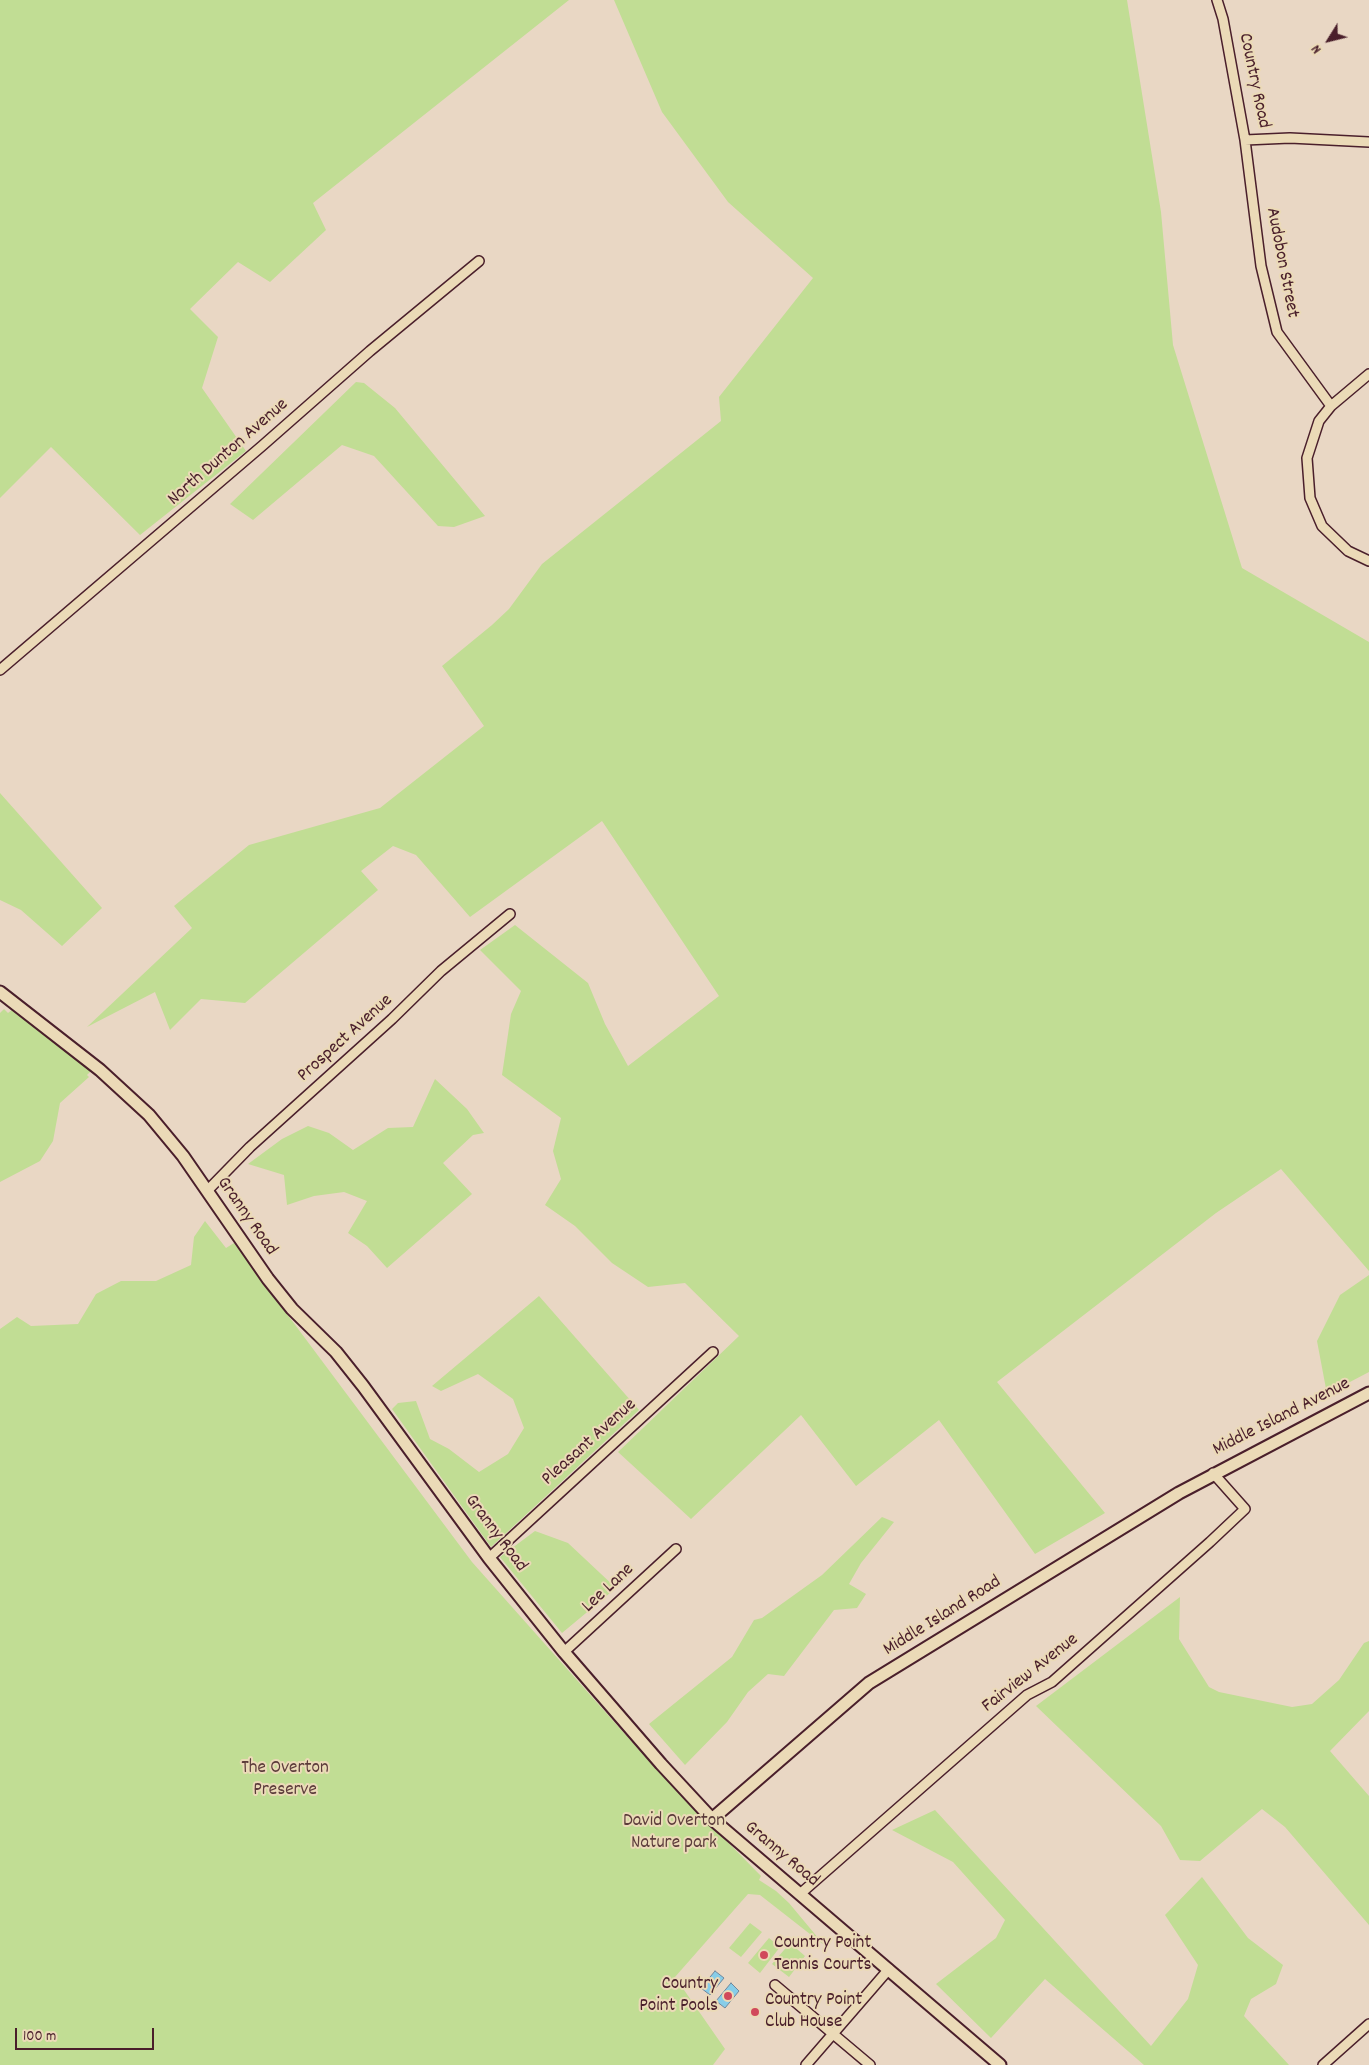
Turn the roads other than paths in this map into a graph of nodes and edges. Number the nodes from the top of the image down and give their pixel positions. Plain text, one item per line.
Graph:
1 (1217, 0) edge
2 (1245, 140) junction
3 (1369, 142) edge
4 (479, 261) dead end
5 (1369, 374) edge
6 (1331, 406) junction
7 (1369, 560) edge
8 (0, 670) edge
9 (510, 914) dead end
10 (0, 992) edge
11 (207, 1190) junction
12 (713, 1352) dead end
13 (1368, 1394) edge
14 (1213, 1473) junction
15 (676, 1549) dead end
16 (489, 1558) junction
17 (564, 1652) junction
18 (712, 1819) junction
19 (800, 1894) junction
20 (889, 1969) junction
21 (774, 1985) dead end
22 (1369, 2025) edge
23 (832, 2035) junction
24 (806, 2065) edge
25 (870, 2065) edge
26 (1000, 2065) edge
27 (1323, 2065) edge

1 - 2 street, Country Road
2 - 3 street, Country Road
2 - 6 street, Audobon Street
4 - 8 street, North Dunton Avenue
5 - 6 street
6 - 7 street
9 - 11 street, Prospect Avenue
10 - 11 street, Granny Road
11 - 16 street, Granny Road
12 - 16 street, Pleasant Avenue
13 - 14 street, Middle Island Avenue
14 - 18 street, Middle Island Road
14 - 19 street, Fairview Avenue
15 - 17 street, Lee Lane
16 - 17 street, Granny Road
17 - 18 street, Granny Road
18 - 19 street, Granny Road
19 - 20 street, Granny Road
20 - 23 street
20 - 26 street, Granny Road
21 - 23 street
22 - 27 street
23 - 24 street
23 - 25 street

